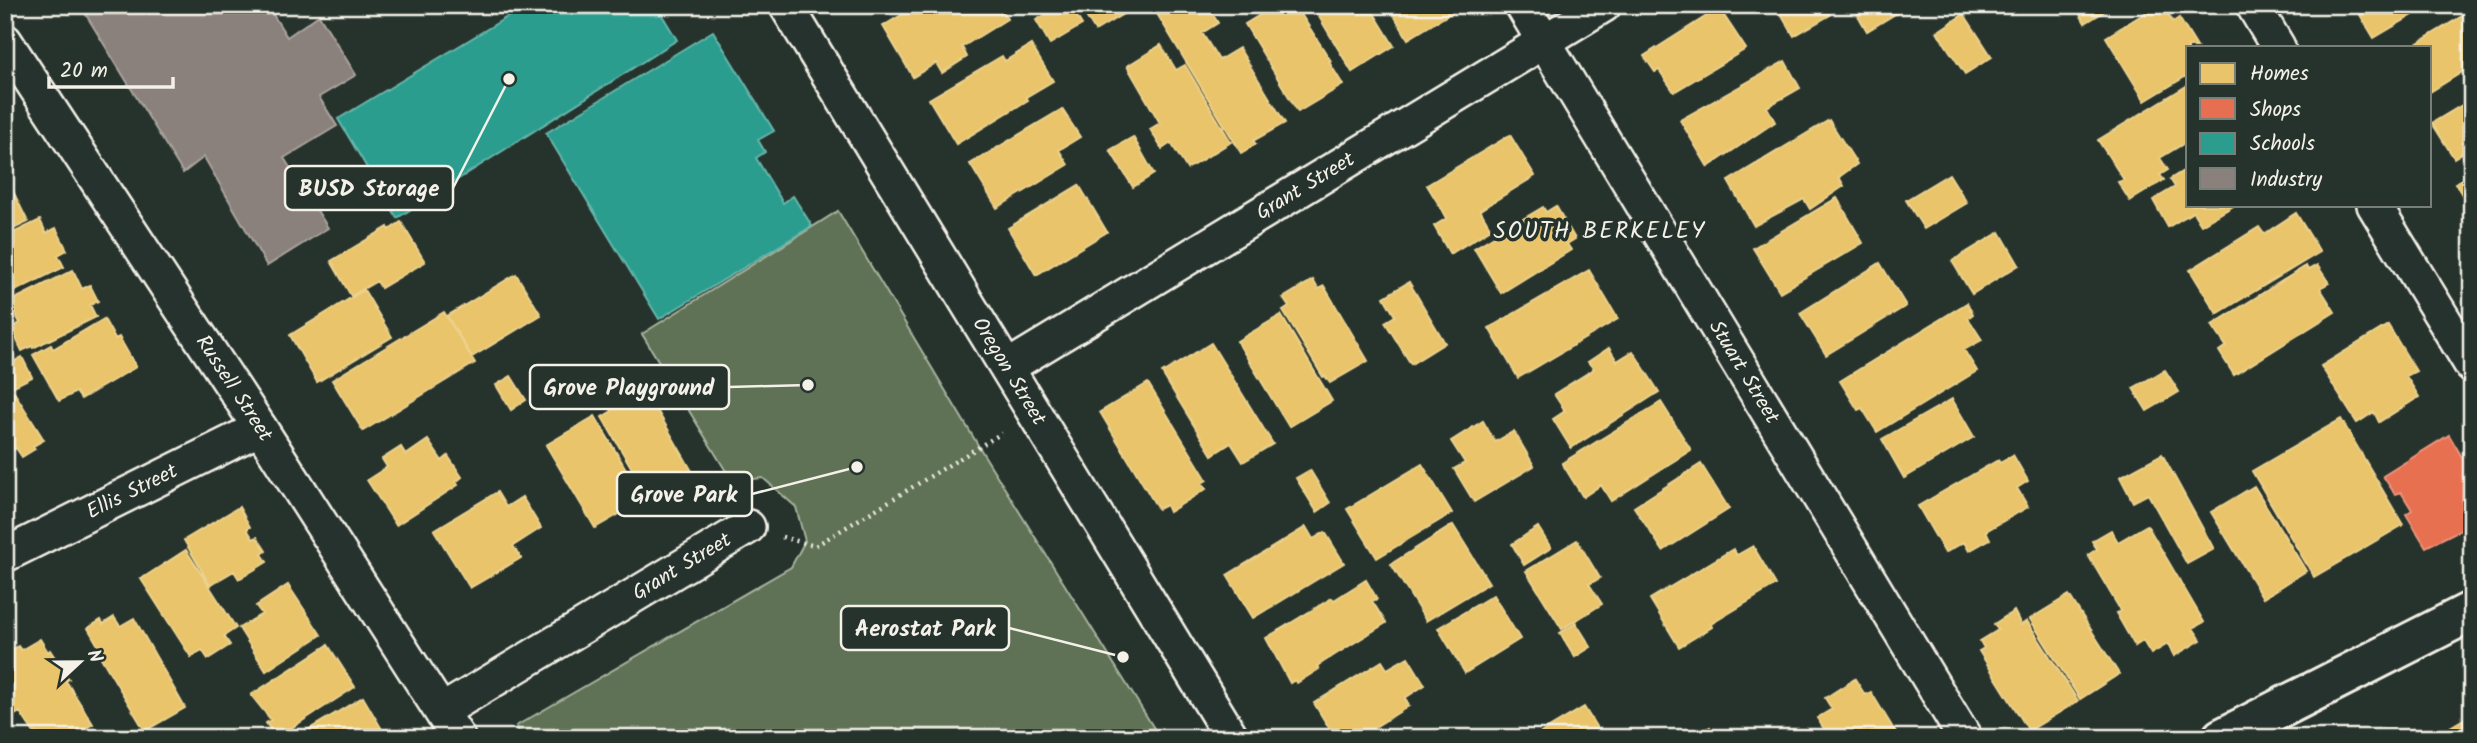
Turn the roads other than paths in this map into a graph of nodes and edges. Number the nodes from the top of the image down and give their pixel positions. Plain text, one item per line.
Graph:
1 (786, 5) edge
2 (1522, 5) edge
3 (1604, 5) edge
4 (2253, 5) edge
5 (5, 41) edge
6 (1544, 41) junction
7 (2277, 46) edge
8 (2375, 206) edge
9 (2472, 366) edge
10 (1008, 367) junction
11 (260, 428) junction
12 (748, 527) road end
13 (5, 555) edge
14 (2472, 611) edge
15 (450, 725) edge
16 (1232, 738) edge
17 (1965, 738) edge
18 (2222, 738) edge

1 - 10 street, Oregon Street
2 - 6 street, Stuart Street
3 - 6 street, Grant Street
4 - 7 street
5 - 11 street, Russell Street
6 - 10 street, Grant Street
6 - 17 street, Stuart Street
8 - 9 street
10 - 16 street, Oregon Street
11 - 13 street, Ellis Street
11 - 15 street, Russell Street
12 - 15 street, Grant Street
14 - 18 street

